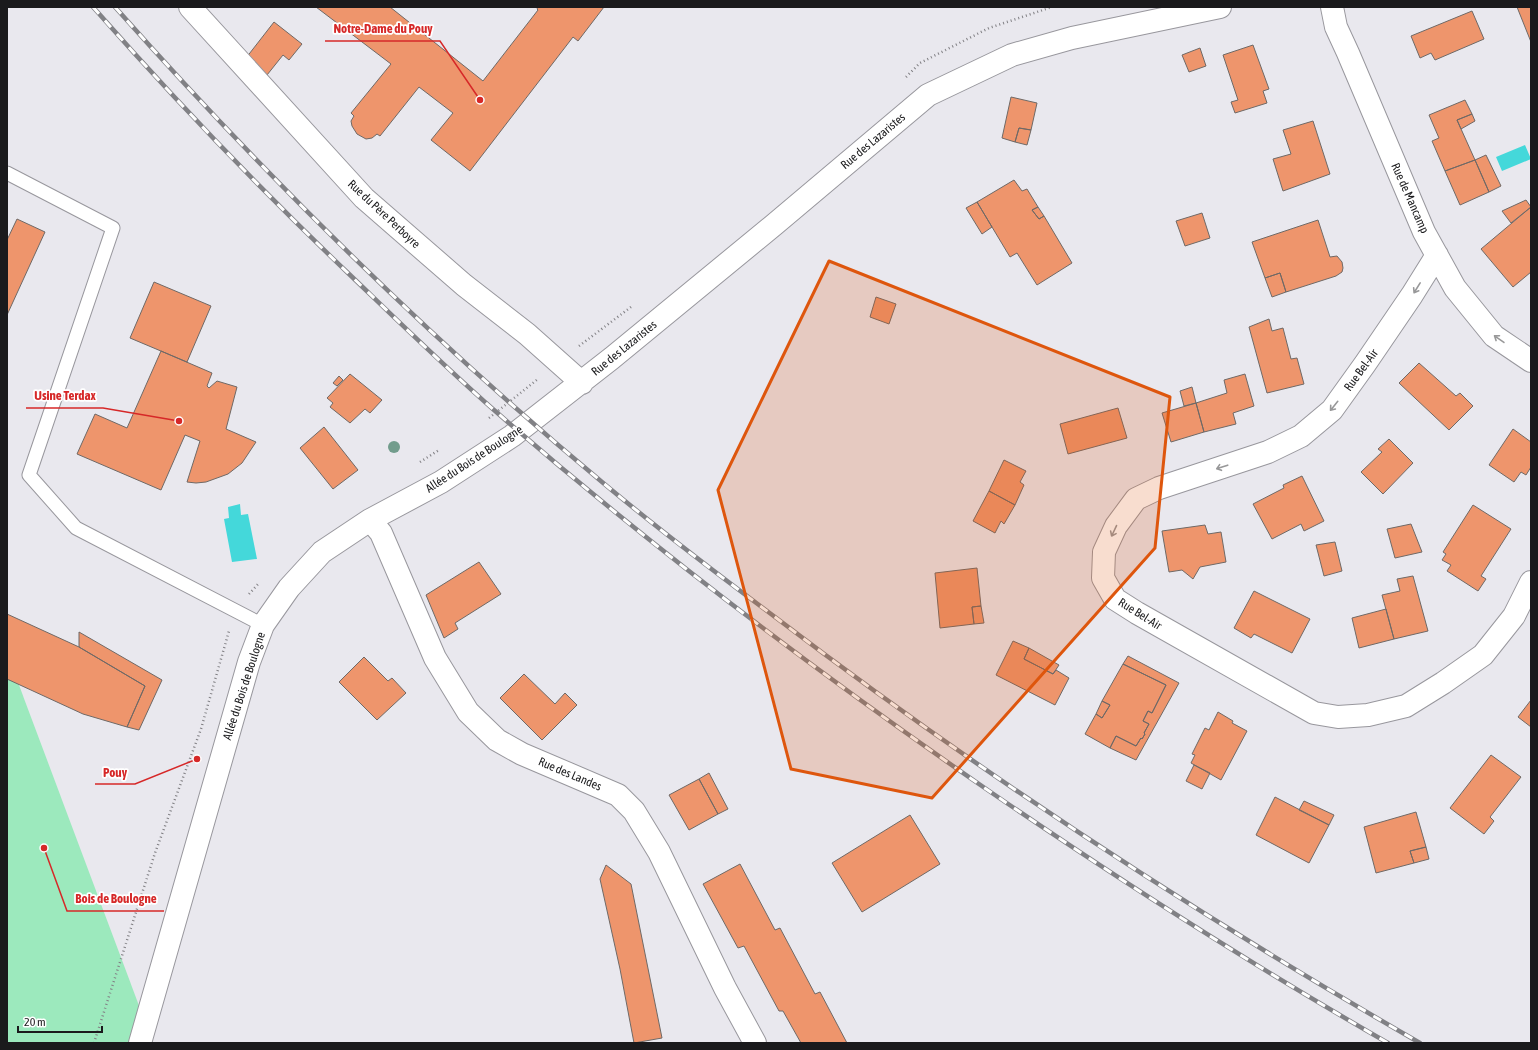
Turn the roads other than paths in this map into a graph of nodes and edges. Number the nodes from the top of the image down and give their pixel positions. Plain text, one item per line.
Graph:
1 (190, 7) edge
2 (1220, 7) edge
3 (1332, 7) edge
4 (7, 173) edge
5 (1437, 255) junction
6 (1531, 361) edge
7 (582, 383) junction
8 (370, 520) junction
9 (1531, 582) edge
10 (264, 625) junction
11 (140, 1043) edge
12 (755, 1043) edge

1 - 7 street, Rue du Père Perboyre
2 - 7 street, Rue des Lazaristes
3 - 5 street, Rue de Mancamp
4 - 10 lane
6 -> 5 street, Rue de Mancamp
5 -> 9 street, Rue Bel-Air
7 - 8 street, Allée du Bois de Boulogne
8 - 10 street, Allée du Bois de Boulogne
8 - 12 street, Rue des Landes
10 - 11 street, Allée du Bois de Boulogne

